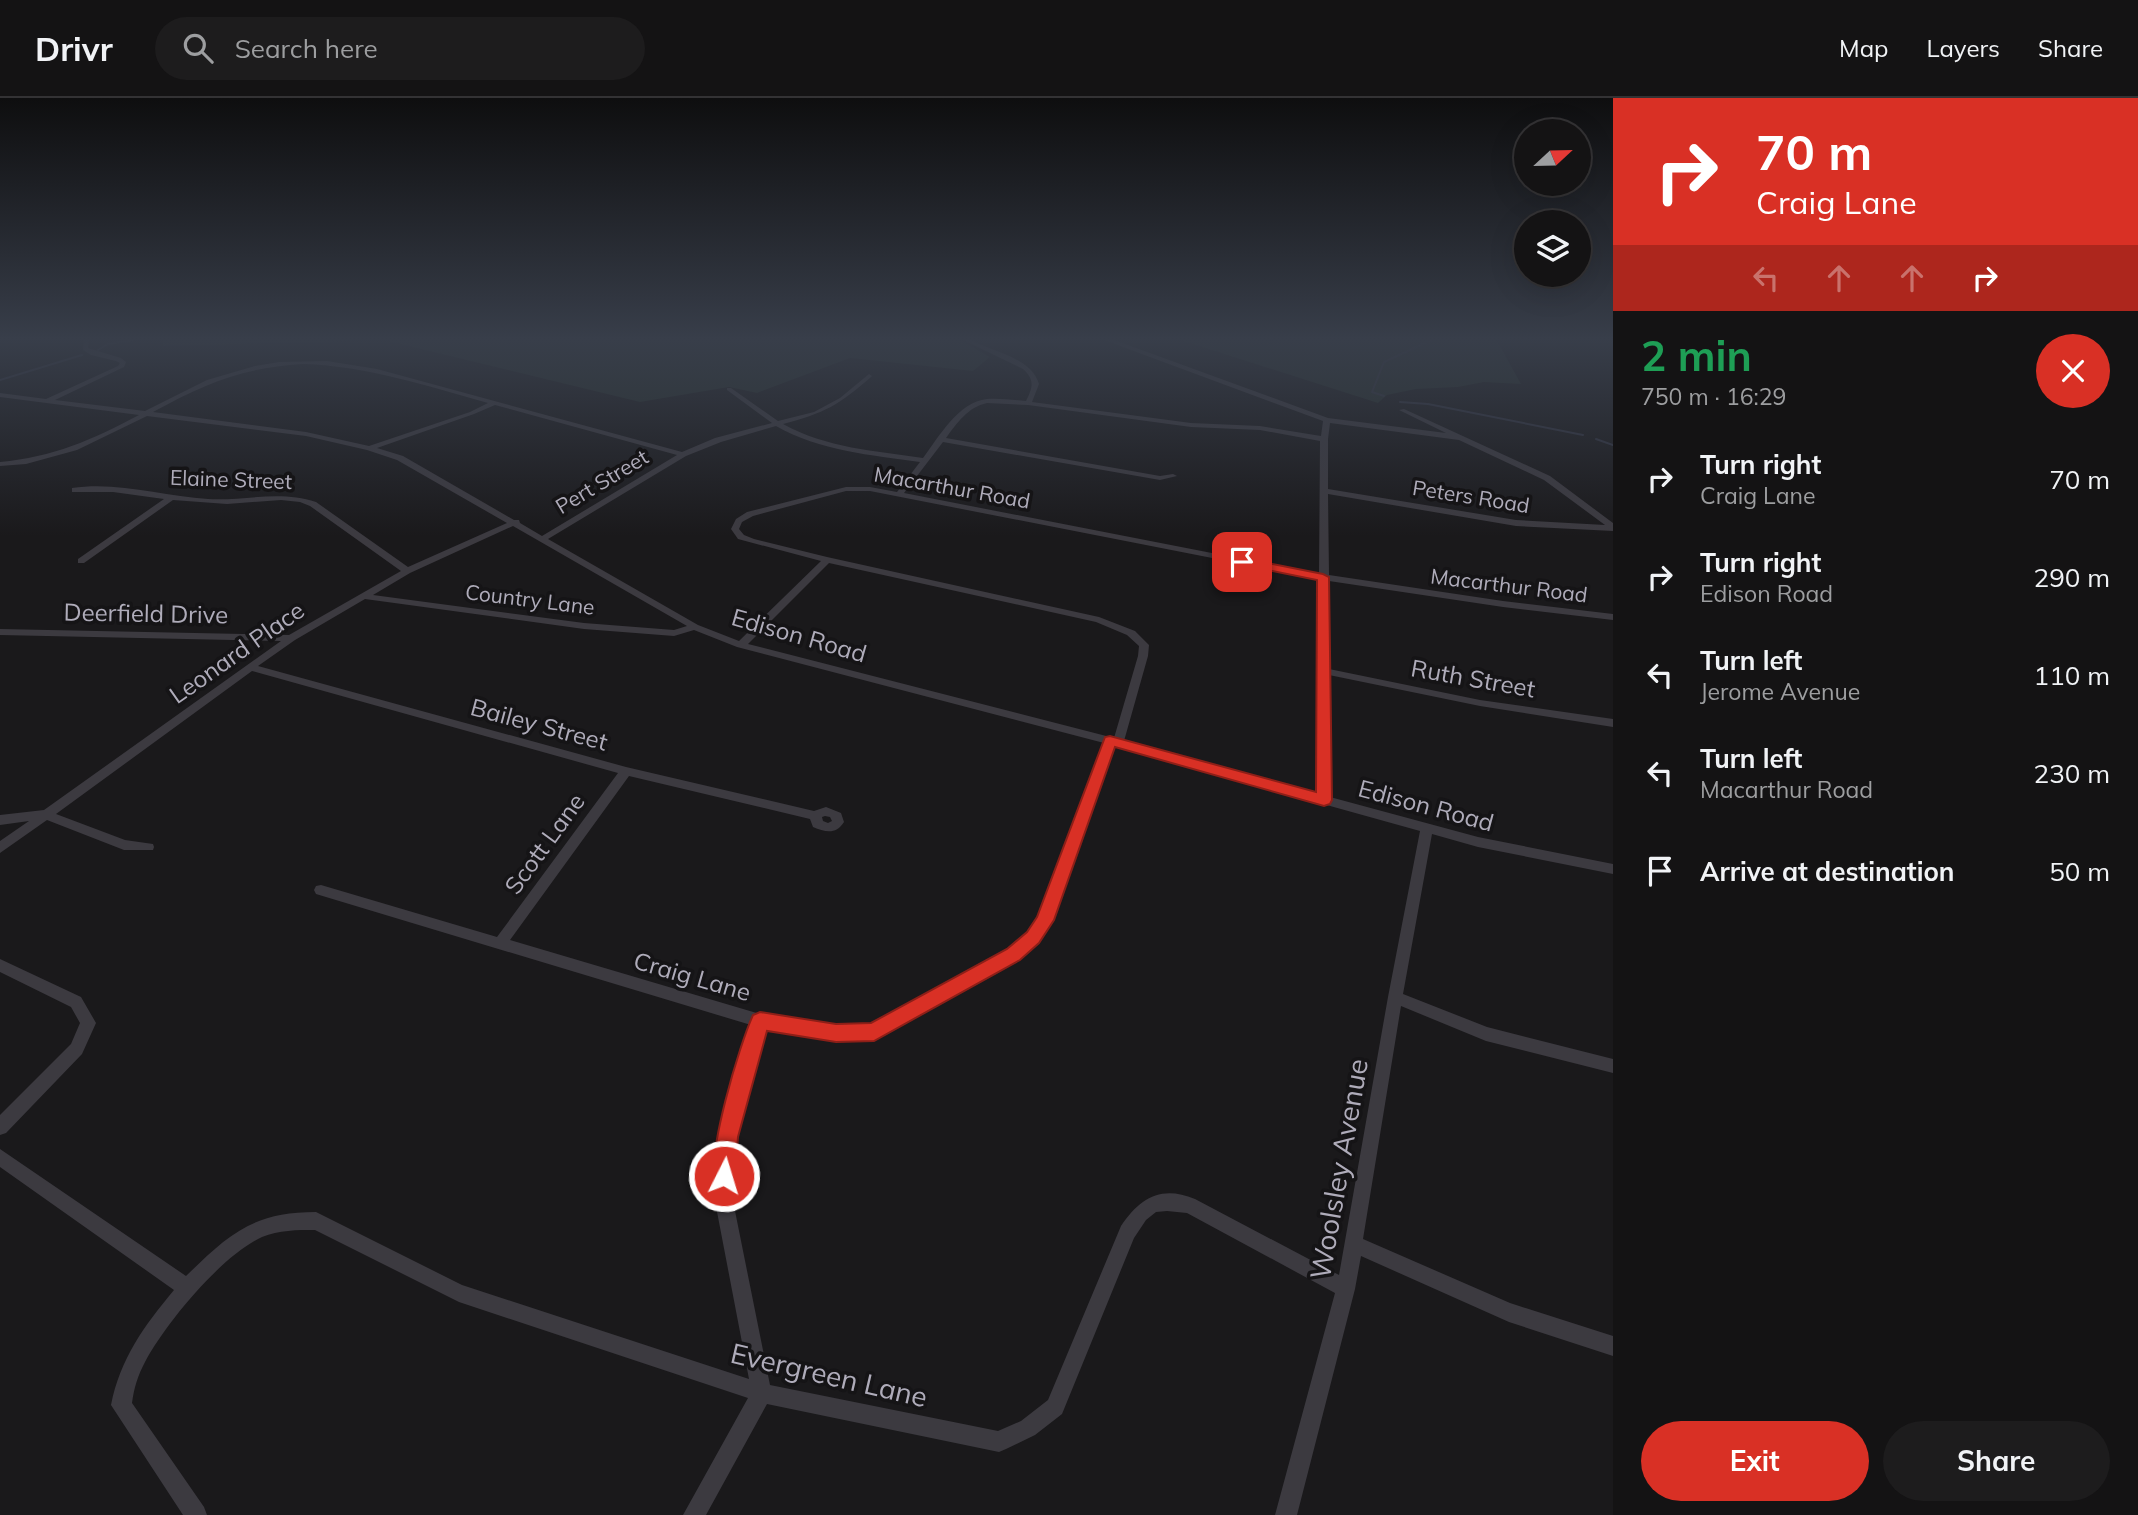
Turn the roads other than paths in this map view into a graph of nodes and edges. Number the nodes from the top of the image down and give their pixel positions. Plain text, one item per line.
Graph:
1 (65, 403) edge
2 (166, 403) edge
3 (493, 403) edge
4 (499, 403) edge
5 (748, 403) edge
6 (834, 403) edge
7 (978, 403) edge
8 (1036, 403) edge
9 (1281, 403) edge
10 (1402, 410) dead end
11 (148, 413) junction
12 (1327, 420) junction
13 (778, 425) junction
14 (1464, 438) junction
15 (1324, 439) junction
16 (943, 440) junction
17 (369, 448) junction
18 (682, 454) junction
19 (925, 461) junction
20 (0, 464) edge
21 (1173, 476) dead end
22 (75, 490) dead end
23 (1325, 491) junction
24 (900, 493) junction
25 (172, 497) junction
26 (516, 522) junction
27 (1613, 527) edge
28 (544, 538) junction
29 (827, 560) junction
30 (81, 561) dead end
31 (407, 571) junction
32 (1323, 577) junction
33 (360, 596) junction
34 (1613, 617) edge
35 (695, 626) junction
36 (0, 632) edge
37 (291, 638) junction
38 (741, 645) junction
39 (252, 668) junction
40 (1325, 671) junction
41 (1613, 723) edge
42 (1114, 742) junction
43 (626, 771) junction
44 (1324, 800) junction
45 (44, 814) junction
46 (816, 816) dead end
47 (0, 820) edge
48 (1427, 829) junction
49 (148, 847) dead end
50 (0, 848) edge
51 (1613, 869) edge
52 (321, 890) dead end
53 (499, 944) junction
54 (0, 965) edge
55 (1395, 997) junction
56 (760, 1021) junction
57 (1613, 1066) edge
58 (0, 1127) edge
59 (0, 1157) edge
60 (1354, 1244) junction
61 (187, 1287) junction
62 (1346, 1289) junction
63 (1613, 1346) edge
64 (762, 1393) junction
65 (196, 1515) edge
66 (694, 1515) edge
67 (1286, 1515) edge

1 - 11 street, Edison Road
2 - 11 street
3 - 17 street
4 - 18 street
5 - 13 street
6 - 13 street, Pert Street
7 - 16 street
8 - 15 street
9 - 12 street
10 - 14 street
11 - 17 street, Edison Road
11 - 20 street
12 - 14 street
12 - 15 street
13 - 18 street, Pert Street
13 - 19 street
14 - 27 street
15 - 23 street
16 - 19 street
16 - 21 street
17 - 26 street, Edison Road
18 - 28 street, Pert Street
19 - 24 street
22 - 25 street, Elaine Street
23 - 27 street, Peters Road
23 - 32 street
24 - 29 street, Macarthur Road
24 - 32 street, Macarthur Road
25 - 30 street
25 - 31 street, Elaine Street
26 - 28 street, Edison Road
26 - 31 street, Leonard Place
28 - 35 street, Edison Road
29 - 38 street
29 - 42 street, Macarthur Road
31 - 33 street, Leonard Place
32 - 34 street, Macarthur Road
32 - 40 street
33 - 35 street, Country Lane
33 - 37 street, Leonard Place
35 - 38 street, Edison Road
36 - 37 street, Deerfield Drive
37 - 39 street, Leonard Place
38 - 42 street, Edison Road
39 - 43 street, Bailey Street
39 - 45 street, Leonard Place
40 - 41 street, Ruth Street
40 - 44 street
42 - 44 street, Edison Road
42 - 56 street, Craig Lane
43 - 46 street, Bailey Street
43 - 53 street, Scott Lane
44 - 48 street, Edison Road
45 - 47 street
45 - 49 street
45 - 50 street, Leonard Place
48 - 51 street, Edison Road
48 - 55 street, Woolsley Avenue
52 - 53 street, Craig Lane
53 - 56 street, Craig Lane
54 - 58 street
55 - 57 street
55 - 60 street, Woolsley Avenue
56 - 64 street
59 - 61 street
60 - 62 street, Woolsley Avenue
60 - 63 street
61 - 64 street, Evergreen Lane
61 - 65 street, Evergreen Lane
62 - 64 street, Evergreen Lane
62 - 67 street, Woolsley Avenue
64 - 66 street

